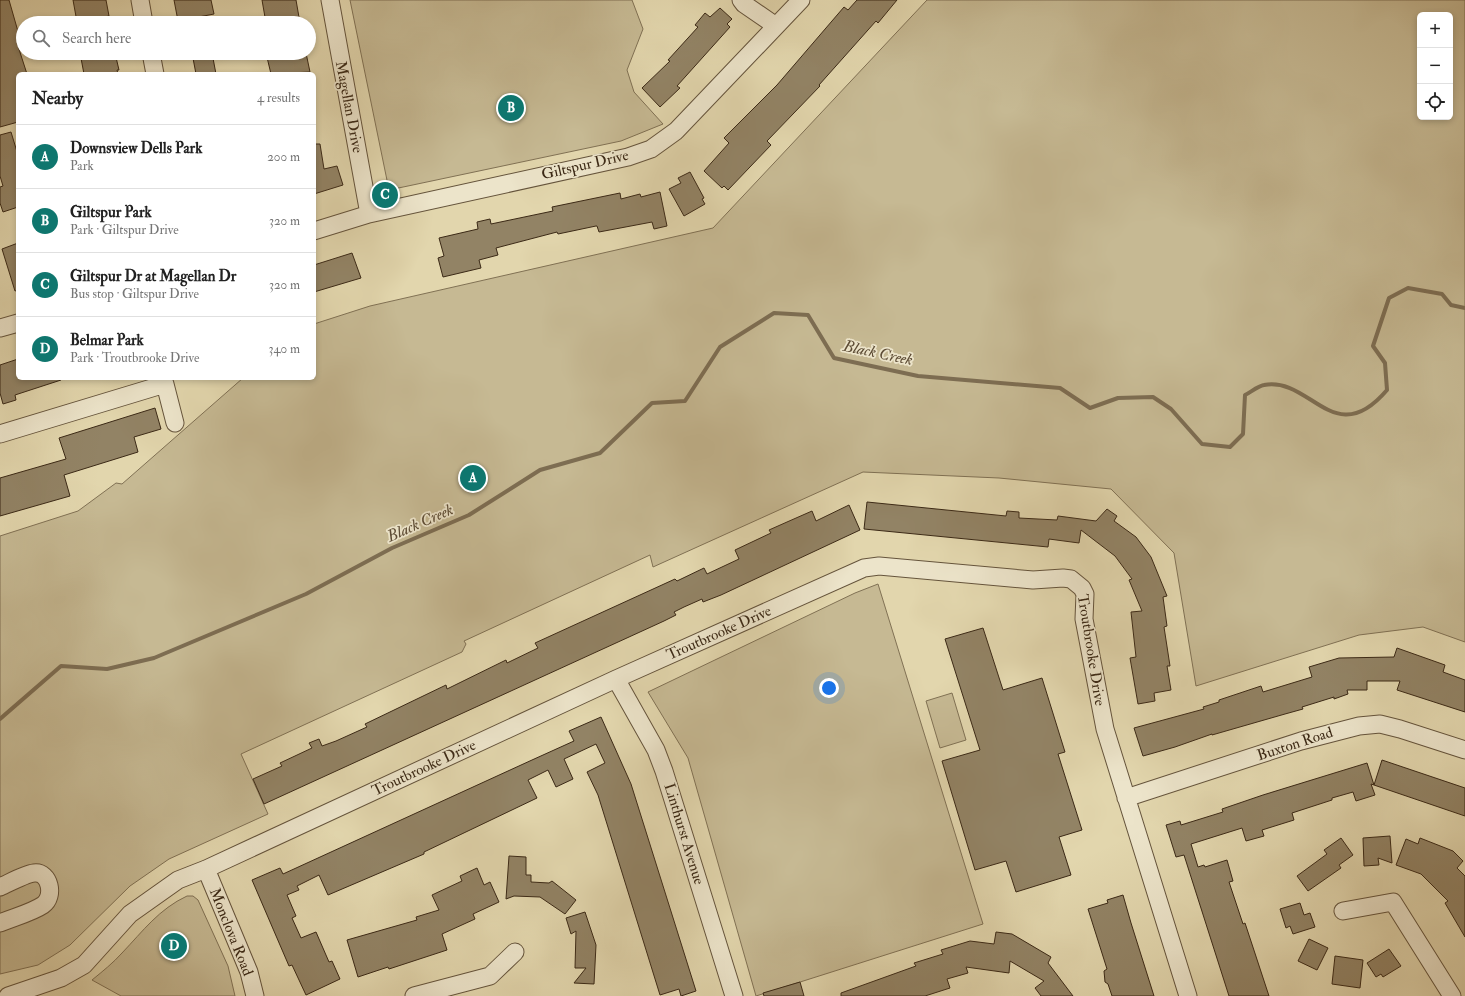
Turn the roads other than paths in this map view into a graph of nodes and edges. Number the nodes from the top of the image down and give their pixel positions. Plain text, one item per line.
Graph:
1 (140, 0) edge
2 (330, 0) edge
3 (741, 0) edge
4 (801, 0) edge
5 (143, 16) edge
6 (776, 26) junction
7 (152, 60) edge
8 (155, 72) edge
9 (369, 214) junction
10 (316, 230) edge
11 (16, 324) edge
12 (0, 328) edge
13 (175, 423) dead end
14 (0, 434) edge
15 (616, 679) junction
16 (1465, 750) edge
17 (1126, 798) junction
18 (206, 869) junction
19 (0, 887) edge
20 (1343, 911) dead end
21 (0, 923) edge
22 (515, 952) dead end
23 (16, 995) edge
24 (255, 996) edge
25 (414, 996) edge
26 (734, 996) edge
27 (1188, 996) edge
28 (1452, 996) edge

1 - 5 street
2 - 9 street, Magellan Drive
3 - 6 street
4 - 6 street, Giltspur Drive
6 - 9 street, Giltspur Drive
7 - 8 street
9 - 10 street, Giltspur Drive
11 - 12 street
13 - 14 street
15 - 17 street, Troutbrooke Drive
15 - 18 street, Troutbrooke Drive
15 - 26 street, Linthurst Avenue
16 - 17 street, Buxton Road
17 - 27 street, Troutbrooke Drive
18 - 23 street, Troutbrooke Drive
18 - 24 street, Monclova Road
19 - 21 street
20 - 28 street
22 - 25 street

